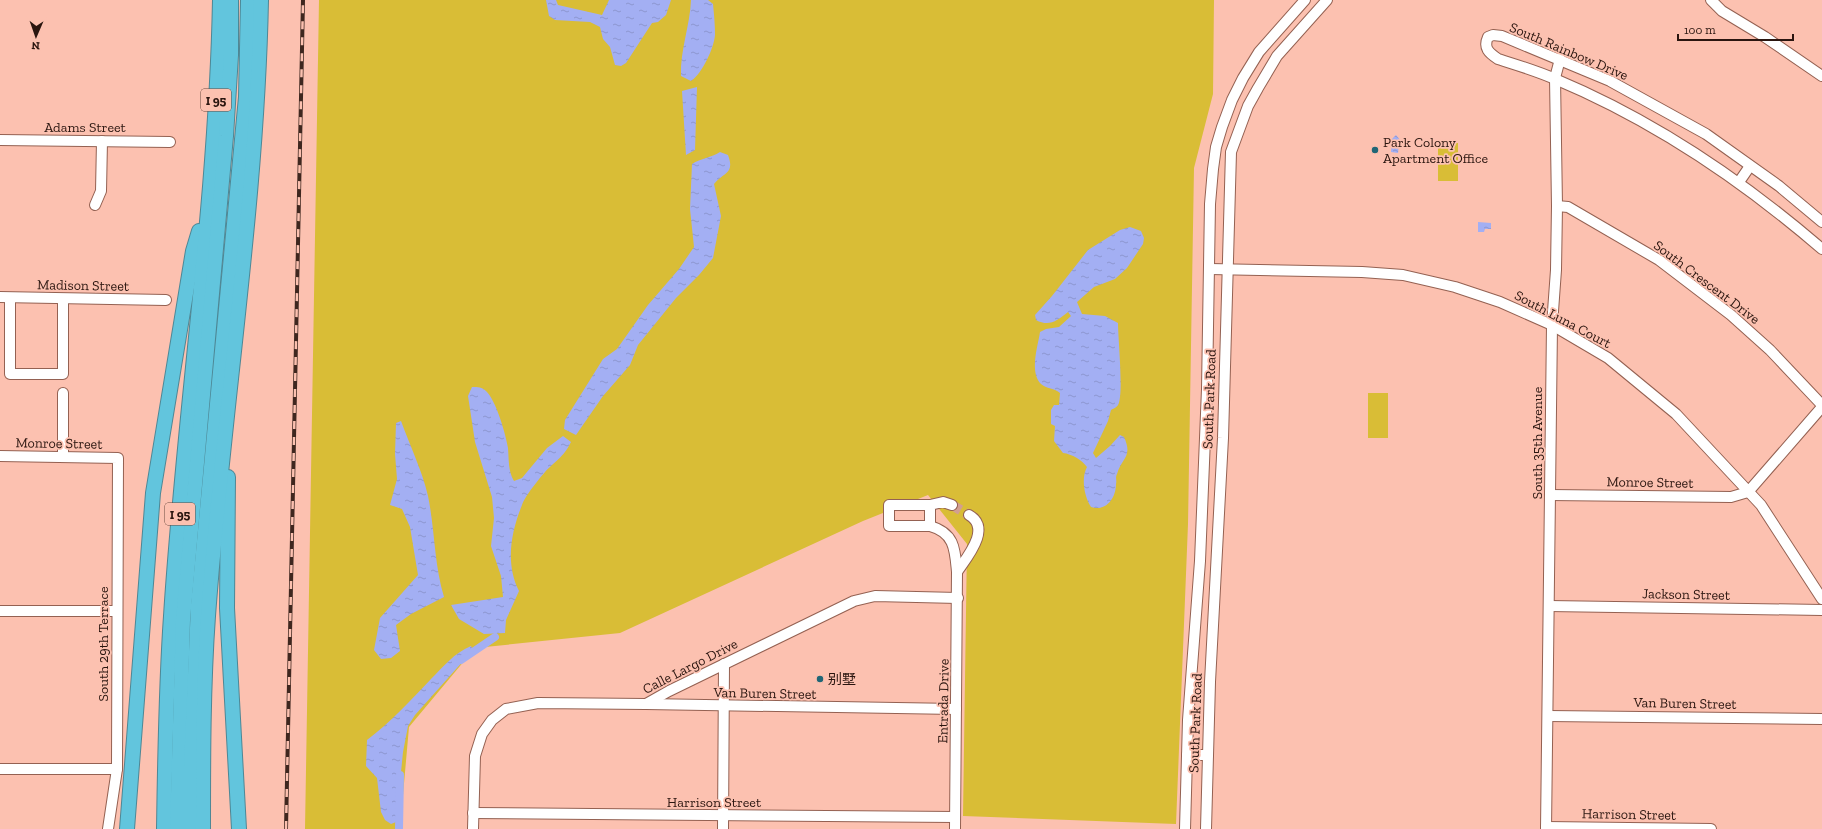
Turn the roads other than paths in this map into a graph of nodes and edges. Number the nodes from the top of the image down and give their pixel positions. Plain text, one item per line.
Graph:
1 (220, 0) edge
2 (231, 0) edge
3 (248, 0) edge
4 (261, 0) edge
5 (1305, 0) edge
6 (1327, 0) edge
7 (1711, 0) edge
8 (1560, 59) junction
9 (1822, 76) edge
10 (1555, 78) junction
11 (0, 140) edge
12 (102, 141) junction
13 (170, 142) dead end
14 (1750, 166) junction
15 (1739, 182) junction
16 (209, 200) junction
17 (95, 205) dead end
18 (1557, 206) junction
19 (1822, 222) edge
20 (1822, 249) edge
21 (1210, 269) junction
22 (1227, 269) junction
23 (5, 298) edge
24 (64, 299) junction
25 (166, 300) dead end
26 (1552, 326) junction
27 (63, 393) dead end
28 (1822, 406) edge
29 (227, 424) junction
30 (0, 456) edge
31 (63, 456) junction
32 (118, 458) joint
33 (1748, 492) junction
34 (1550, 495) junction
35 (930, 504) junction
36 (952, 505) tunnel mouth
37 (969, 515) tunnel mouth
38 (930, 526) junction
39 (954, 546) junction
40 (972, 547) junction
41 (957, 572) junction
42 (958, 598) junction
43 (1822, 599) edge
44 (1549, 606) junction
45 (1822, 610) edge
46 (0, 611) edge
47 (116, 611) junction
48 (724, 664) junction
49 (646, 704) junction
50 (724, 707) junction
51 (956, 709) junction
52 (1548, 716) junction
53 (1822, 719) edge
54 (1187, 755) junction
55 (1208, 755) junction
56 (0, 769) edge
57 (117, 769) junction
58 (473, 813) junction
59 (723, 816) junction
60 (955, 817) junction
61 (1546, 828) edge
62 (108, 829) edge
63 (127, 829) edge
64 (164, 829) edge
65 (177, 829) edge
66 (191, 829) edge
67 (203, 829) edge
68 (239, 829) edge
69 (473, 829) edge
70 (723, 829) edge
71 (955, 829) edge
72 (1184, 829) edge
73 (1206, 829) edge
74 (1711, 829) edge

1 - 16 highway, I 95
2 - 65 highway
3 - 66 highway
4 - 29 highway, I 95
5 - 21 street, South Park Road
6 - 22 street, South Park Road
7 - 9 street
8 - 10 street, South 35th Avenue
8 - 10 street, South Rainbow Drive
8 - 14 street, South Rainbow Drive
10 - 15 street, South Rainbow Drive
10 - 18 street, South 35th Avenue
11 - 12 street, Adams Street
12 - 13 street, Adams Street
12 - 17 street
14 - 15 street
14 - 19 street, South Rainbow Drive
15 - 20 street, South Rainbow Drive
16 - 63 highway
16 - 64 highway, I 95
18 - 26 street, South 35th Avenue
18 - 28 street, South Crescent Drive
21 - 22 street, South Luna Court
21 - 54 street, South Park Road
22 - 26 street, South Luna Court
22 - 55 street, South Park Road
23 - 24 street, Madison Street
23 - 24 street
24 - 25 street, Madison Street
26 - 33 street, South Luna Court
26 - 34 street, South 35th Avenue
27 - 31 street
28 - 33 street
29 - 67 highway, I 95
29 - 68 highway
30 - 31 street, Monroe Street
31 - 32 street, Monroe Street
32 - 47 street, South 29th Terrace
33 - 34 street, Monroe Street
33 - 43 street, South Luna Court
34 - 44 street, South 35th Avenue
35 - 36 street
35 - 38 street
35 - 38 street
37 - 40 street
38 - 39 street
39 - 40 street
39 - 41 street, Entrada Drive
40 - 41 street
41 - 42 street, Entrada Drive
42 - 48 street, Calle Largo Drive
42 - 51 street, Entrada Drive
44 - 45 street, Jackson Street
44 - 52 street, South 35th Avenue
46 - 47 street
47 - 57 street, South 29th Terrace
48 - 49 street, Calle Largo Drive
48 - 50 street
49 - 50 street, Van Buren Street
49 - 58 street, Calle Largo Drive
50 - 51 street, Van Buren Street
50 - 59 street
51 - 60 street, Entrada Drive
52 - 53 street, Van Buren Street
52 - 61 street, South 35th Avenue
54 - 55 street
54 - 72 street, South Park Road
55 - 73 street, South Park Road
56 - 57 street
57 - 62 street, South 29th Terrace
58 - 59 street, Harrison Street
58 - 69 street, Calle Largo Drive
59 - 60 street, Harrison Street
59 - 70 street
60 - 71 street, Entrada Drive
61 - 74 street, Harrison Street

